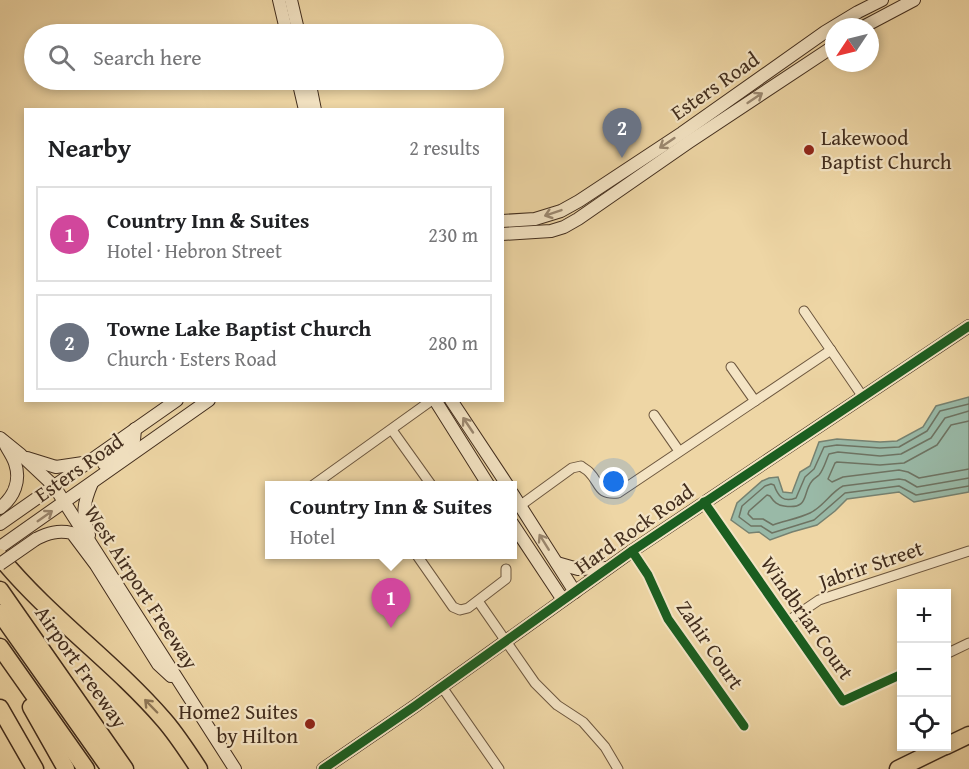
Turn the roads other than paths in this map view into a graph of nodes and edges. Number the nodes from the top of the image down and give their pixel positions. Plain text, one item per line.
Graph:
1 (279, 0) edge
2 (291, 0) edge
3 (882, 0) edge
4 (914, 0) edge
5 (879, 19) edge
6 (285, 24) edge
7 (297, 24) edge
8 (825, 51) edge
9 (300, 90) edge
10 (311, 90) edge
11 (304, 108) edge
12 (315, 108) edge
13 (703, 126) junction
14 (598, 190) junction
15 (606, 200) junction
16 (504, 221) edge
17 (504, 234) edge
18 (804, 311) dead end
19 (969, 326) edge
20 (831, 350) junction
21 (731, 367) dead end
22 (862, 397) junction
23 (755, 401) junction
24 (174, 402) edge
25 (431, 402) edge
26 (435, 402) edge
27 (451, 403) edge
28 (199, 405) edge
29 (654, 415) dead end
30 (135, 429) junction
31 (392, 430) junction
32 (2, 440) edge
33 (146, 445) junction
34 (679, 451) junction
35 (469, 453) junction
36 (21, 455) junction
37 (87, 463) junction
38 (95, 481) junction
39 (319, 481) edge
40 (428, 481) edge
41 (486, 481) edge
42 (494, 481) edge
43 (505, 481) edge
44 (54, 486) junction
45 (64, 502) junction
46 (704, 502) junction
47 (4, 505) edge
48 (517, 505) edge
49 (0, 524) edge
50 (517, 529) edge
51 (0, 547) edge
52 (93, 547) junction
53 (632, 551) junction
54 (969, 551) edge
55 (0, 557) edge
56 (419, 559) edge
57 (557, 563) junction
58 (0, 564) edge
59 (607, 568) junction
60 (506, 569) dead end
61 (0, 590) edge
62 (575, 592) junction
63 (563, 600) junction
64 (478, 601) junction
65 (0, 613) edge
66 (788, 621) junction
67 (0, 625) edge
68 (505, 641) junction
69 (969, 643) edge
70 (0, 647) edge
71 (951, 652) edge
72 (13, 666) junction
73 (54, 669) junction
74 (897, 676) edge
75 (181, 684) junction
76 (442, 687) junction
77 (0, 708) edge
78 (744, 726) dead end
79 (969, 735) edge
80 (951, 744) edge
81 (936, 751) edge
82 (35, 769) edge
83 (66, 769) edge
84 (86, 769) edge
85 (100, 769) edge
86 (110, 769) edge
87 (125, 769) edge
88 (139, 769) edge
89 (199, 769) edge
90 (235, 769) edge
91 (323, 769) edge
92 (499, 769) edge
93 (618, 769) edge
94 (898, 769) edge

1 - 6 main road
2 - 7 main road
3 - 13 main road, Esters Road
4 - 5 main road
13 -> 8 main road, Esters Road
9 - 11 main road
10 - 12 main road
13 -> 14 main road, Esters Road
13 - 15 main road, Esters Road
14 - 15 main road
14 -> 16 main road, Esters Road
15 - 17 main road, Esters Road
18 - 20 street
19 - 22 main road, Hard Rock Road
20 - 22 street
20 - 23 street
21 - 23 street
22 - 46 main road, Hard Rock Road
23 - 34 street
24 - 30 main road, Esters Road
25 - 31 street
26 - 35 main road
43 -> 27 main road
28 - 33 main road, Esters Road
29 - 34 street
30 - 33 main road
30 - 37 main road, Esters Road
30 - 38 main road
31 - 39 street
31 - 40 street
32 - 36 main road, West Airport Freeway
32 - 47 main road
33 - 38 main road, Esters Road
34 - 48 street
35 - 41 main road
35 - 42 main road
36 - 37 main road
36 - 44 main road, West Airport Freeway
37 - 44 main road, Esters Road
38 - 45 main road, Esters Road
38 - 52 main road
44 - 45 main road, West Airport Freeway
44 - 49 main road, Esters Road
51 -> 45 main road, Esters Road
45 - 52 main road, West Airport Freeway
46 - 53 main road, Hard Rock Road
46 - 66 street, Windbriar Court
57 -> 48 main road
50 - 63 main road
52 - 75 main road, West Airport Freeway
53 - 59 main road, Hard Rock Road
53 - 78 street, Zahir Court
54 - 66 street, Jabrir Street
89 -> 55 highway
56 - 64 street
57 - 59 main road
57 - 62 main road
58 - 75 main road, bridge
59 - 62 main road, Hard Rock Road
60 - 64 street
61 - 73 highway, Airport Freeway
62 - 63 main road, Hard Rock Road
63 - 68 main road, Hard Rock Road
64 - 68 street
65 - 86 highway
66 - 74 street, Windbriar Court
67 - 85 highway
68 - 76 main road, Hard Rock Road
68 - 93 street
69 - 71 street
70 - 72 highway
72 - 83 highway
72 - 84 highway
73 - 87 highway, Airport Freeway
73 - 88 highway
75 - 90 main road, West Airport Freeway
76 - 91 main road, Hard Rock Road
76 - 92 street
77 - 82 highway
79 - 80 highway
81 - 94 highway

